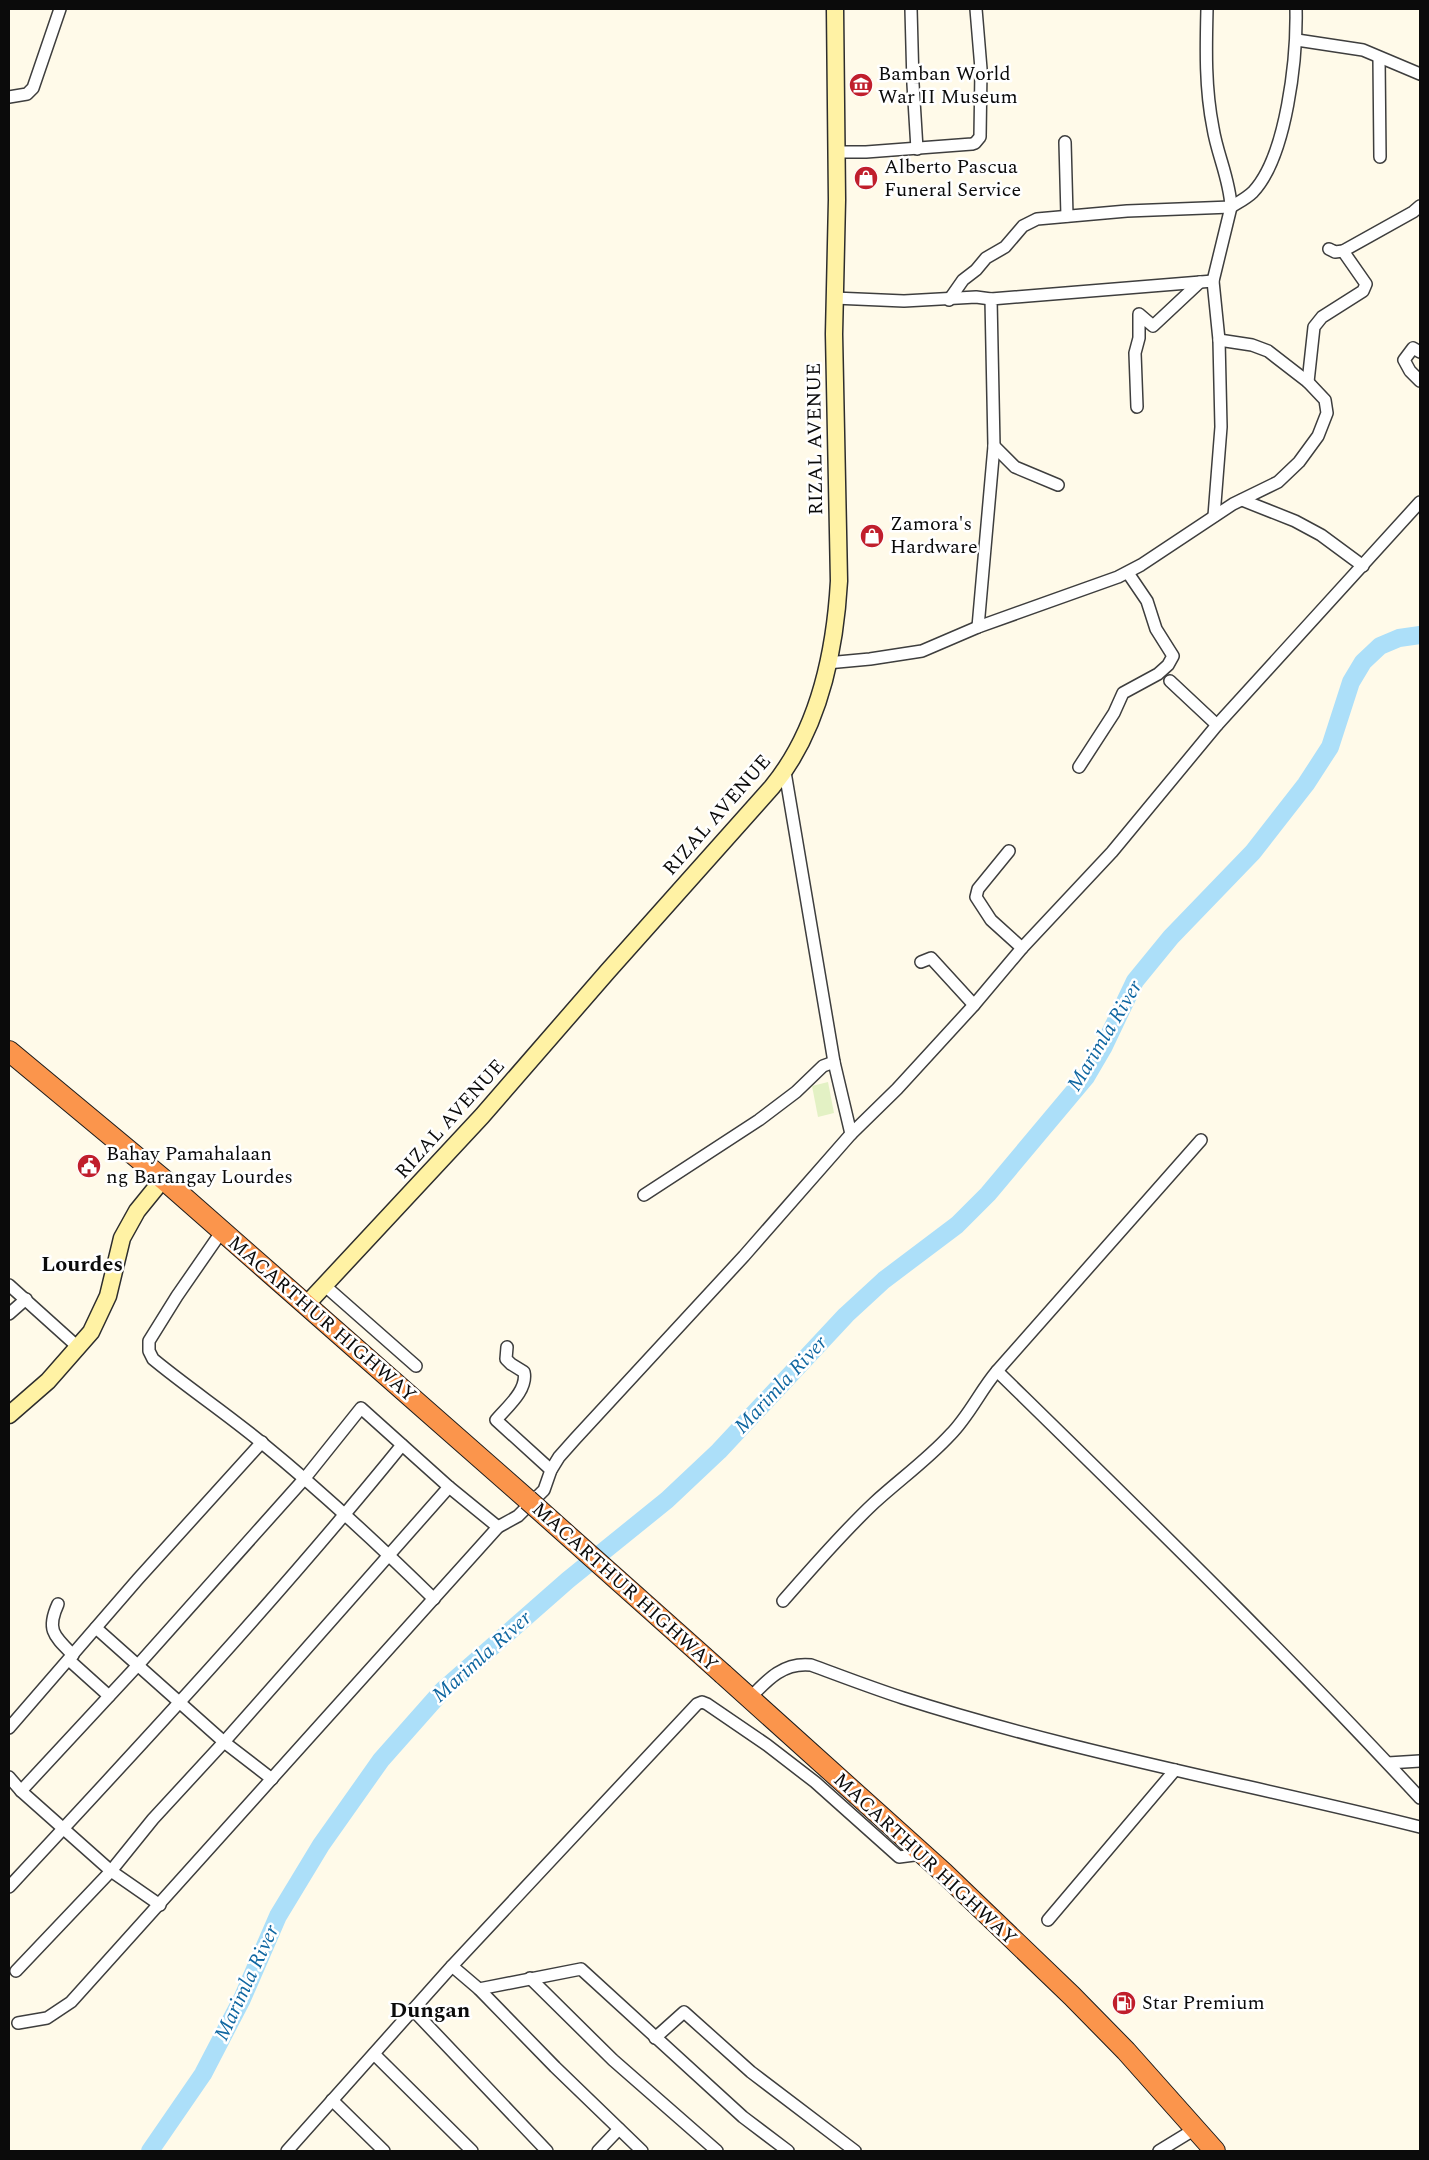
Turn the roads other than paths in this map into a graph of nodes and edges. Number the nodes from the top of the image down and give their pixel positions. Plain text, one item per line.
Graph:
1 (60, 9) edge
2 (835, 9) edge
3 (911, 9) edge
4 (976, 9) edge
5 (1207, 9) edge
6 (1296, 9) edge
7 (1296, 40) junction
8 (1379, 58) junction
9 (1420, 74) edge
10 (9, 97) edge
11 (1066, 142) dead end
12 (917, 149) junction
13 (836, 152) junction
14 (1380, 157) dead end
15 (1420, 206) edge
16 (1231, 207) junction
17 (1068, 216) junction
18 (1329, 249) dead end
19 (1344, 251) junction
20 (1213, 281) junction
21 (1200, 282) junction
22 (834, 298) junction
23 (991, 299) junction
24 (949, 300) junction
25 (1219, 340) junction
26 (1420, 352) edge
27 (1420, 381) edge
28 (1308, 382) junction
29 (1137, 407) dead end
30 (994, 446) junction
31 (1058, 485) dead end
32 (1242, 500) junction
33 (1420, 502) edge
34 (1214, 516) junction
35 (1363, 566) junction
36 (1128, 573) junction
37 (978, 627) junction
38 (827, 663) junction
39 (1170, 681) dead end
40 (1217, 726) junction
41 (1079, 767) dead end
42 (785, 772) junction
43 (1009, 850) dead end
44 (1022, 948) junction
45 (921, 962) dead end
46 (974, 1005) junction
47 (9, 1051) edge
48 (834, 1062) junction
49 (851, 1134) junction
50 (1201, 1140) dead end
51 (163, 1179) junction
52 (644, 1195) dead end
53 (222, 1231) junction
54 (9, 1285) edge
55 (324, 1285) junction
56 (26, 1299) junction
57 (306, 1305) junction
58 (9, 1314) edge
59 (507, 1347) dead end
60 (79, 1348) junction
61 (416, 1366) dead end
62 (997, 1371) junction
63 (9, 1415) edge
64 (262, 1442) junction
65 (402, 1446) junction
66 (551, 1470) junction
67 (304, 1478) junction
68 (450, 1487) junction
69 (345, 1515) junction
70 (498, 1527) junction
71 (389, 1554) junction
72 (434, 1600) junction
73 (783, 1601) dead end
74 (58, 1604) dead end
75 (96, 1628) junction
76 (71, 1657) junction
77 (138, 1665) junction
78 (109, 1696) junction
79 (750, 1698) junction
80 (180, 1701) junction
81 (9, 1728) edge
82 (224, 1742) junction
83 (1420, 1761) edge
84 (1388, 1763) junction
85 (1175, 1770) junction
86 (9, 1777) edge
87 (272, 1779) junction
88 (21, 1791) junction
89 (1420, 1798) edge
90 (1420, 1827) edge
91 (63, 1829) junction
92 (922, 1854) junction
93 (111, 1870) junction
94 (9, 1887) edge
95 (160, 1905) junction
96 (1048, 1920) dead end
97 (452, 1966) junction
98 (16, 1971) dead end
99 (530, 1978) junction
100 (479, 1989) junction
101 (413, 2010) junction
102 (18, 2023) dead end
103 (655, 2038) junction
104 (374, 2054) junction
105 (332, 2100) junction
106 (619, 2129) junction
107 (1195, 2129) junction
108 (291, 2147) edge
109 (303, 2151) edge
110 (384, 2151) edge
111 (472, 2151) edge
112 (548, 2151) edge
113 (598, 2151) edge
114 (642, 2151) edge
115 (717, 2151) edge
116 (788, 2151) edge
117 (855, 2151) edge
118 (1160, 2151) edge
119 (1215, 2151) edge

1 - 10 street
2 - 13 street, RIZAL AVENUE
3 - 12 street
4 - 12 street
5 - 16 street
6 - 7 street
7 - 8 street
7 - 16 street
8 - 9 street
8 - 14 street
11 - 17 street
12 - 13 street
13 - 22 street, RIZAL AVENUE
15 - 19 street
16 - 17 street
16 - 20 street
17 - 24 street
18 - 19 street
19 - 28 street
20 - 21 street
20 - 25 street
21 - 23 street
21 - 29 street
22 - 24 street
22 - 38 street, RIZAL AVENUE
23 - 24 street
23 - 30 street
25 - 28 street
25 - 34 street
26 - 27 street
28 - 32 street
30 - 31 street
30 - 37 street
32 - 34 street
32 - 35 street
33 - 35 street
34 - 36 street
35 - 40 street
36 - 37 street
36 - 41 street
37 - 38 street
38 - 42 street, RIZAL AVENUE
39 - 40 street
40 - 44 street
42 - 48 street
42 - 55 street, RIZAL AVENUE
43 - 44 street
44 - 46 street
45 - 46 street
46 - 49 street
47 - 51 highway, MACARTHUR HIGHWAY
48 - 49 street
48 - 52 street
49 - 66 street
50 - 62 street
51 - 53 highway, MACARTHUR HIGHWAY
51 - 60 street
53 - 57 highway, MACARTHUR HIGHWAY
53 - 64 street
54 - 56 street
55 - 57 street, RIZAL AVENUE
55 - 61 street
56 - 58 street
56 - 60 street
57 - 79 highway, MACARTHUR HIGHWAY, bridge
59 - 66 street
60 - 63 street
62 - 73 street
62 - 84 street
64 - 67 street
64 - 75 street
65 - 67 street
65 - 68 street
65 - 69 street
66 - 70 street
67 - 69 street
67 - 77 street
68 - 70 street
68 - 71 street
69 - 71 street
69 - 80 street
70 - 72 street
71 - 72 street
71 - 82 street
72 - 87 street
74 - 76 street
75 - 76 street
75 - 77 street
76 - 78 street
76 - 81 street
77 - 78 street
77 - 80 street
78 - 88 street
79 - 85 street
79 - 92 highway, MACARTHUR HIGHWAY
80 - 82 street
80 - 91 street
82 - 87 street
82 - 93 street
83 - 84 street
84 - 89 street
85 - 90 street
85 - 96 street
86 - 88 street
87 - 95 street
88 - 91 street
91 - 93 street
91 - 94 street
92 - 97 street
92 - 107 highway, MACARTHUR HIGHWAY
93 - 95 street
93 - 98 street
95 - 102 street
97 - 100 street
97 - 101 street
99 - 100 street
99 - 103 street
99 - 115 street
100 - 106 street
101 - 104 street
101 - 112 street
103 - 116 street
103 - 117 street
104 - 105 street
104 - 111 street
105 - 108 street
105 - 110 street
106 - 113 street
106 - 114 street
107 - 118 street
107 - 119 highway, MACARTHUR HIGHWAY
108 - 109 street

